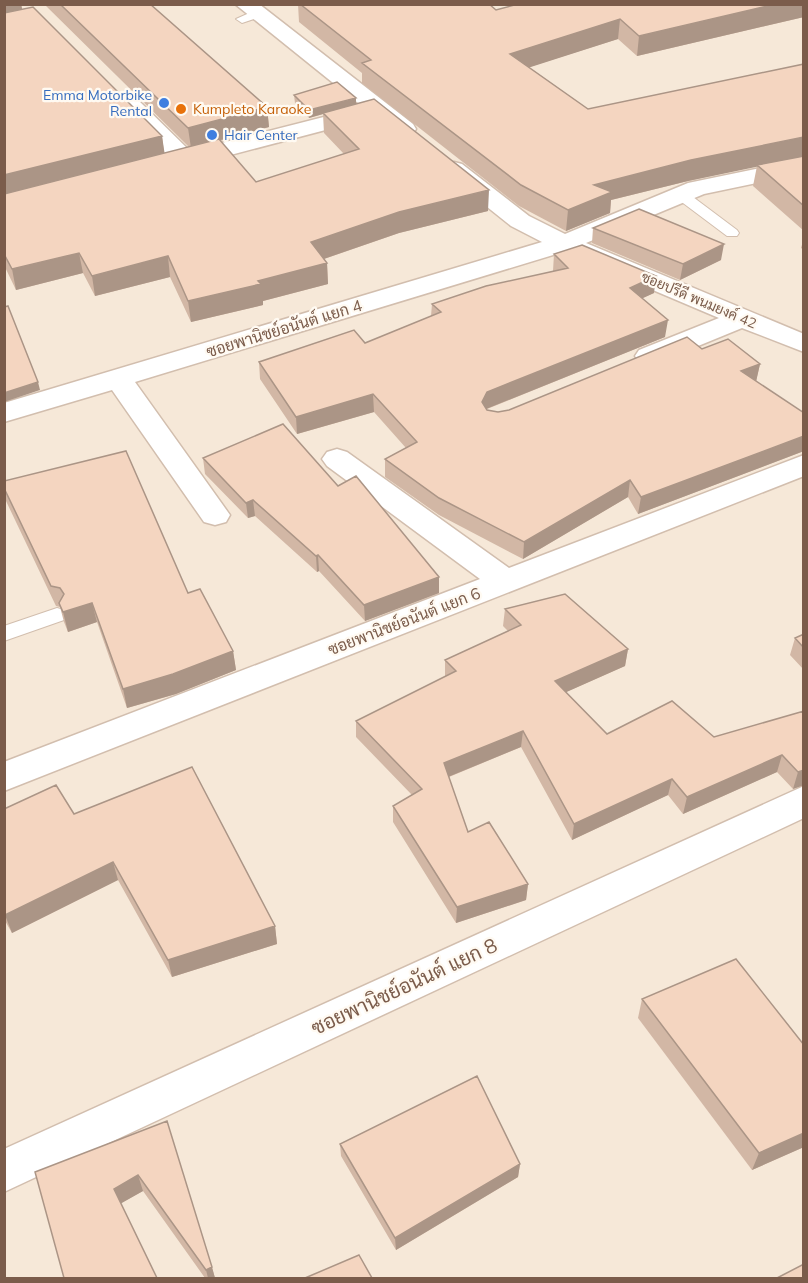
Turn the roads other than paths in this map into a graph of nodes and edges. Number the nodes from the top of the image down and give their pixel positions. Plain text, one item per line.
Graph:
1 (248, 12) edge
2 (117, 93) edge
3 (380, 109) junction
4 (804, 166) edge
5 (680, 194) junction
6 (732, 233) dead end
7 (564, 243) junction
8 (742, 318) junction
9 (804, 344) edge
10 (625, 366) edge
11 (118, 378) junction
12 (4, 413) edge
13 (337, 459) dead end
14 (804, 465) edge
15 (215, 515) dead end
16 (505, 581) junction
17 (57, 615) edge
18 (4, 634) edge
19 (4, 777) edge
20 (804, 801) edge
21 (4, 1171) edge

1 - 3 street, ซอยปรีดี พนมยงค์ 42
2 - 3 street
3 - 7 street, ซอยปรีดี พนมยงค์ 42
4 - 5 street, ซอยพานิชย์อนันต์ แยก 4
5 - 6 lane
5 - 7 street, ซอยพานิชย์อนันต์ แยก 4
7 - 8 street, ซอยปรีดี พนมยงค์ 42
7 - 11 street, ซอยพานิชย์อนันต์ แยก 4
8 - 9 street, ซอยปรีดี พนมยงค์ 42
8 - 10 street
11 - 12 street, ซอยพานิชย์อนันต์ แยก 4
11 - 15 street
13 - 16 street
14 - 16 street, ซอยพานิชย์อนันต์ แยก 6
16 - 19 street, ซอยพานิชย์อนันต์ แยก 6
17 - 18 lane
20 - 21 street, ซอยพานิชย์อนันต์ แยก 8

